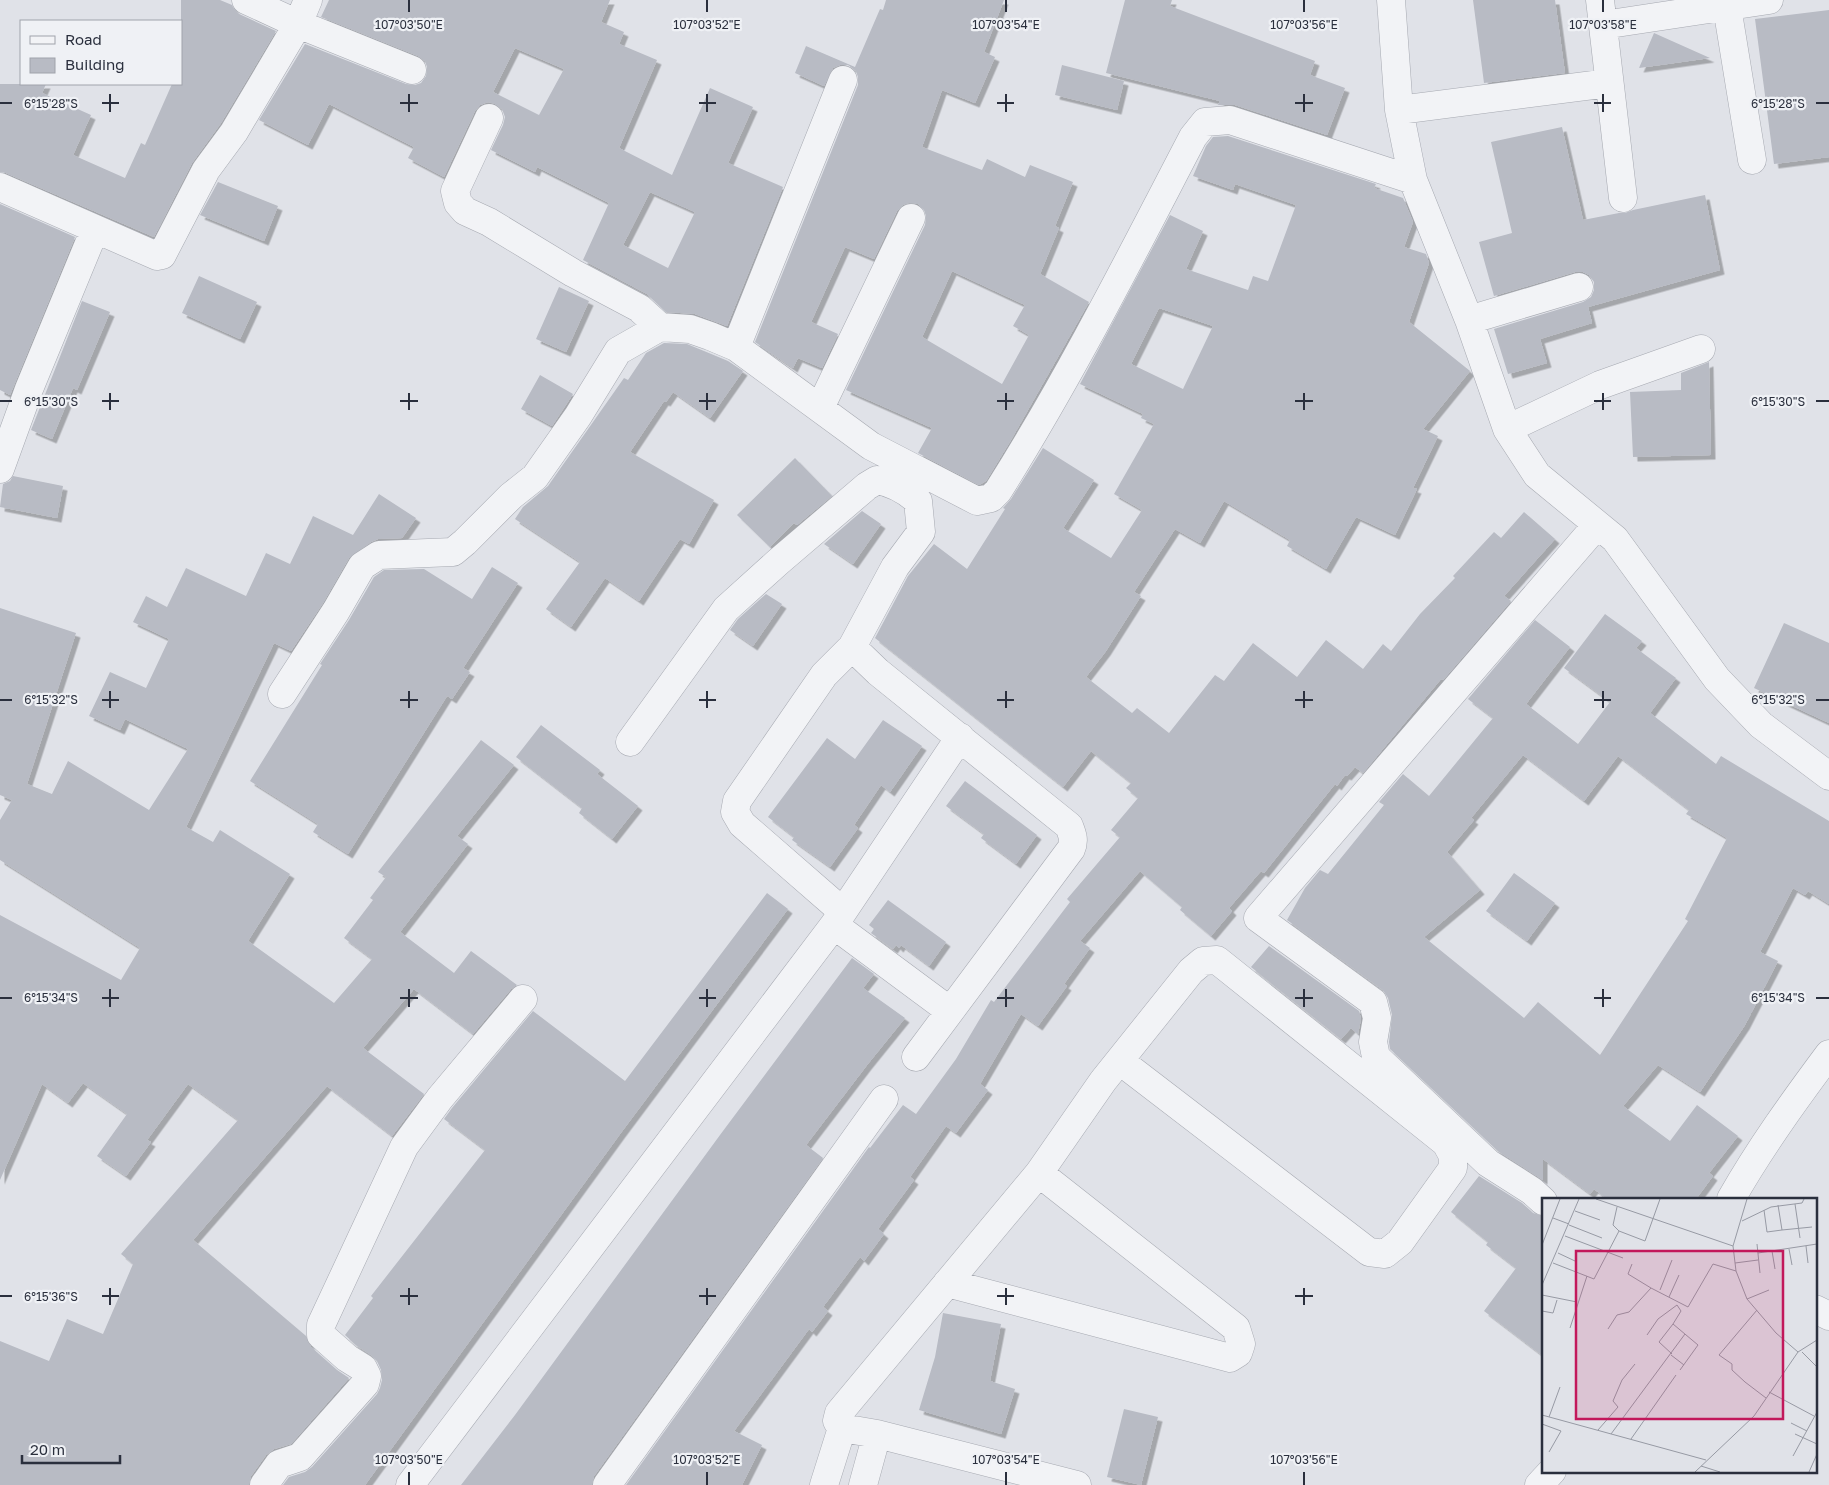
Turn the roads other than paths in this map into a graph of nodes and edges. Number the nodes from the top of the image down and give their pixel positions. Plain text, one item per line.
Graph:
1 (246, 0) edge
2 (1391, 0) edge
3 (1769, 0) edge
4 (1727, 7) junction
5 (303, 12) edge
6 (1601, 13) edge
7 (412, 70) dead end
8 (844, 80) dead end
9 (1609, 83) junction
10 (1399, 110) junction
11 (489, 118) dead end
12 (1752, 160) dead end
13 (1413, 180) junction
14 (0, 187) edge
15 (1622, 198) dead end
16 (911, 218) dead end
17 (94, 229) junction
18 (1579, 287) dead end
19 (1469, 320) junction
20 (660, 327) junction
21 (736, 347) junction
22 (1702, 349) dead end
23 (820, 408) junction
24 (1507, 429) junction
25 (2, 460) edge
26 (1597, 525) junction
27 (852, 647) junction
28 (282, 694) dead end
29 (960, 737) junction
30 (630, 742) dead end
31 (1829, 776) edge
32 (838, 918) junction
33 (523, 999) dead end
34 (950, 1011) junction
35 (1829, 1054) edge
36 (916, 1057) dead end
37 (1120, 1061) junction
38 (884, 1099) dead end
39 (1038, 1173) junction
40 (1732, 1198) edge
41 (1542, 1199) edge
42 (947, 1283) junction
43 (1816, 1310) edge
44 (1829, 1316) edge
45 (842, 1428) junction
46 (877, 1434) junction
47 (1551, 1472) edge
48 (264, 1485) edge
49 (410, 1485) edge
50 (608, 1485) edge
51 (824, 1485) edge
52 (863, 1485) edge
53 (1077, 1485) edge
54 (1539, 1485) edge

1 - 5 street
2 - 10 street
3 - 4 street
4 - 6 street
4 - 12 street
5 - 7 street
5 - 17 street
6 - 9 street
8 - 21 street
9 - 10 street
9 - 15 street
10 - 13 street
11 - 20 street
13 - 19 street
13 - 23 street
14 - 17 street
16 - 23 street
17 - 25 street
18 - 19 street
19 - 24 street
20 - 21 street
20 - 28 street
21 - 23 street
22 - 24 street
24 - 26 street
26 - 31 street
26 - 41 street
27 - 29 street
27 - 30 street
27 - 32 street
29 - 32 street
29 - 34 street
32 - 34 street
32 - 49 street
33 - 48 street
34 - 36 street
35 - 40 street
37 - 37 street
37 - 39 street
38 - 50 street
39 - 42 street
39 - 42 street
42 - 45 street
43 - 44 street
45 - 46 street
45 - 51 street
46 - 52 street
46 - 53 street
47 - 54 street

